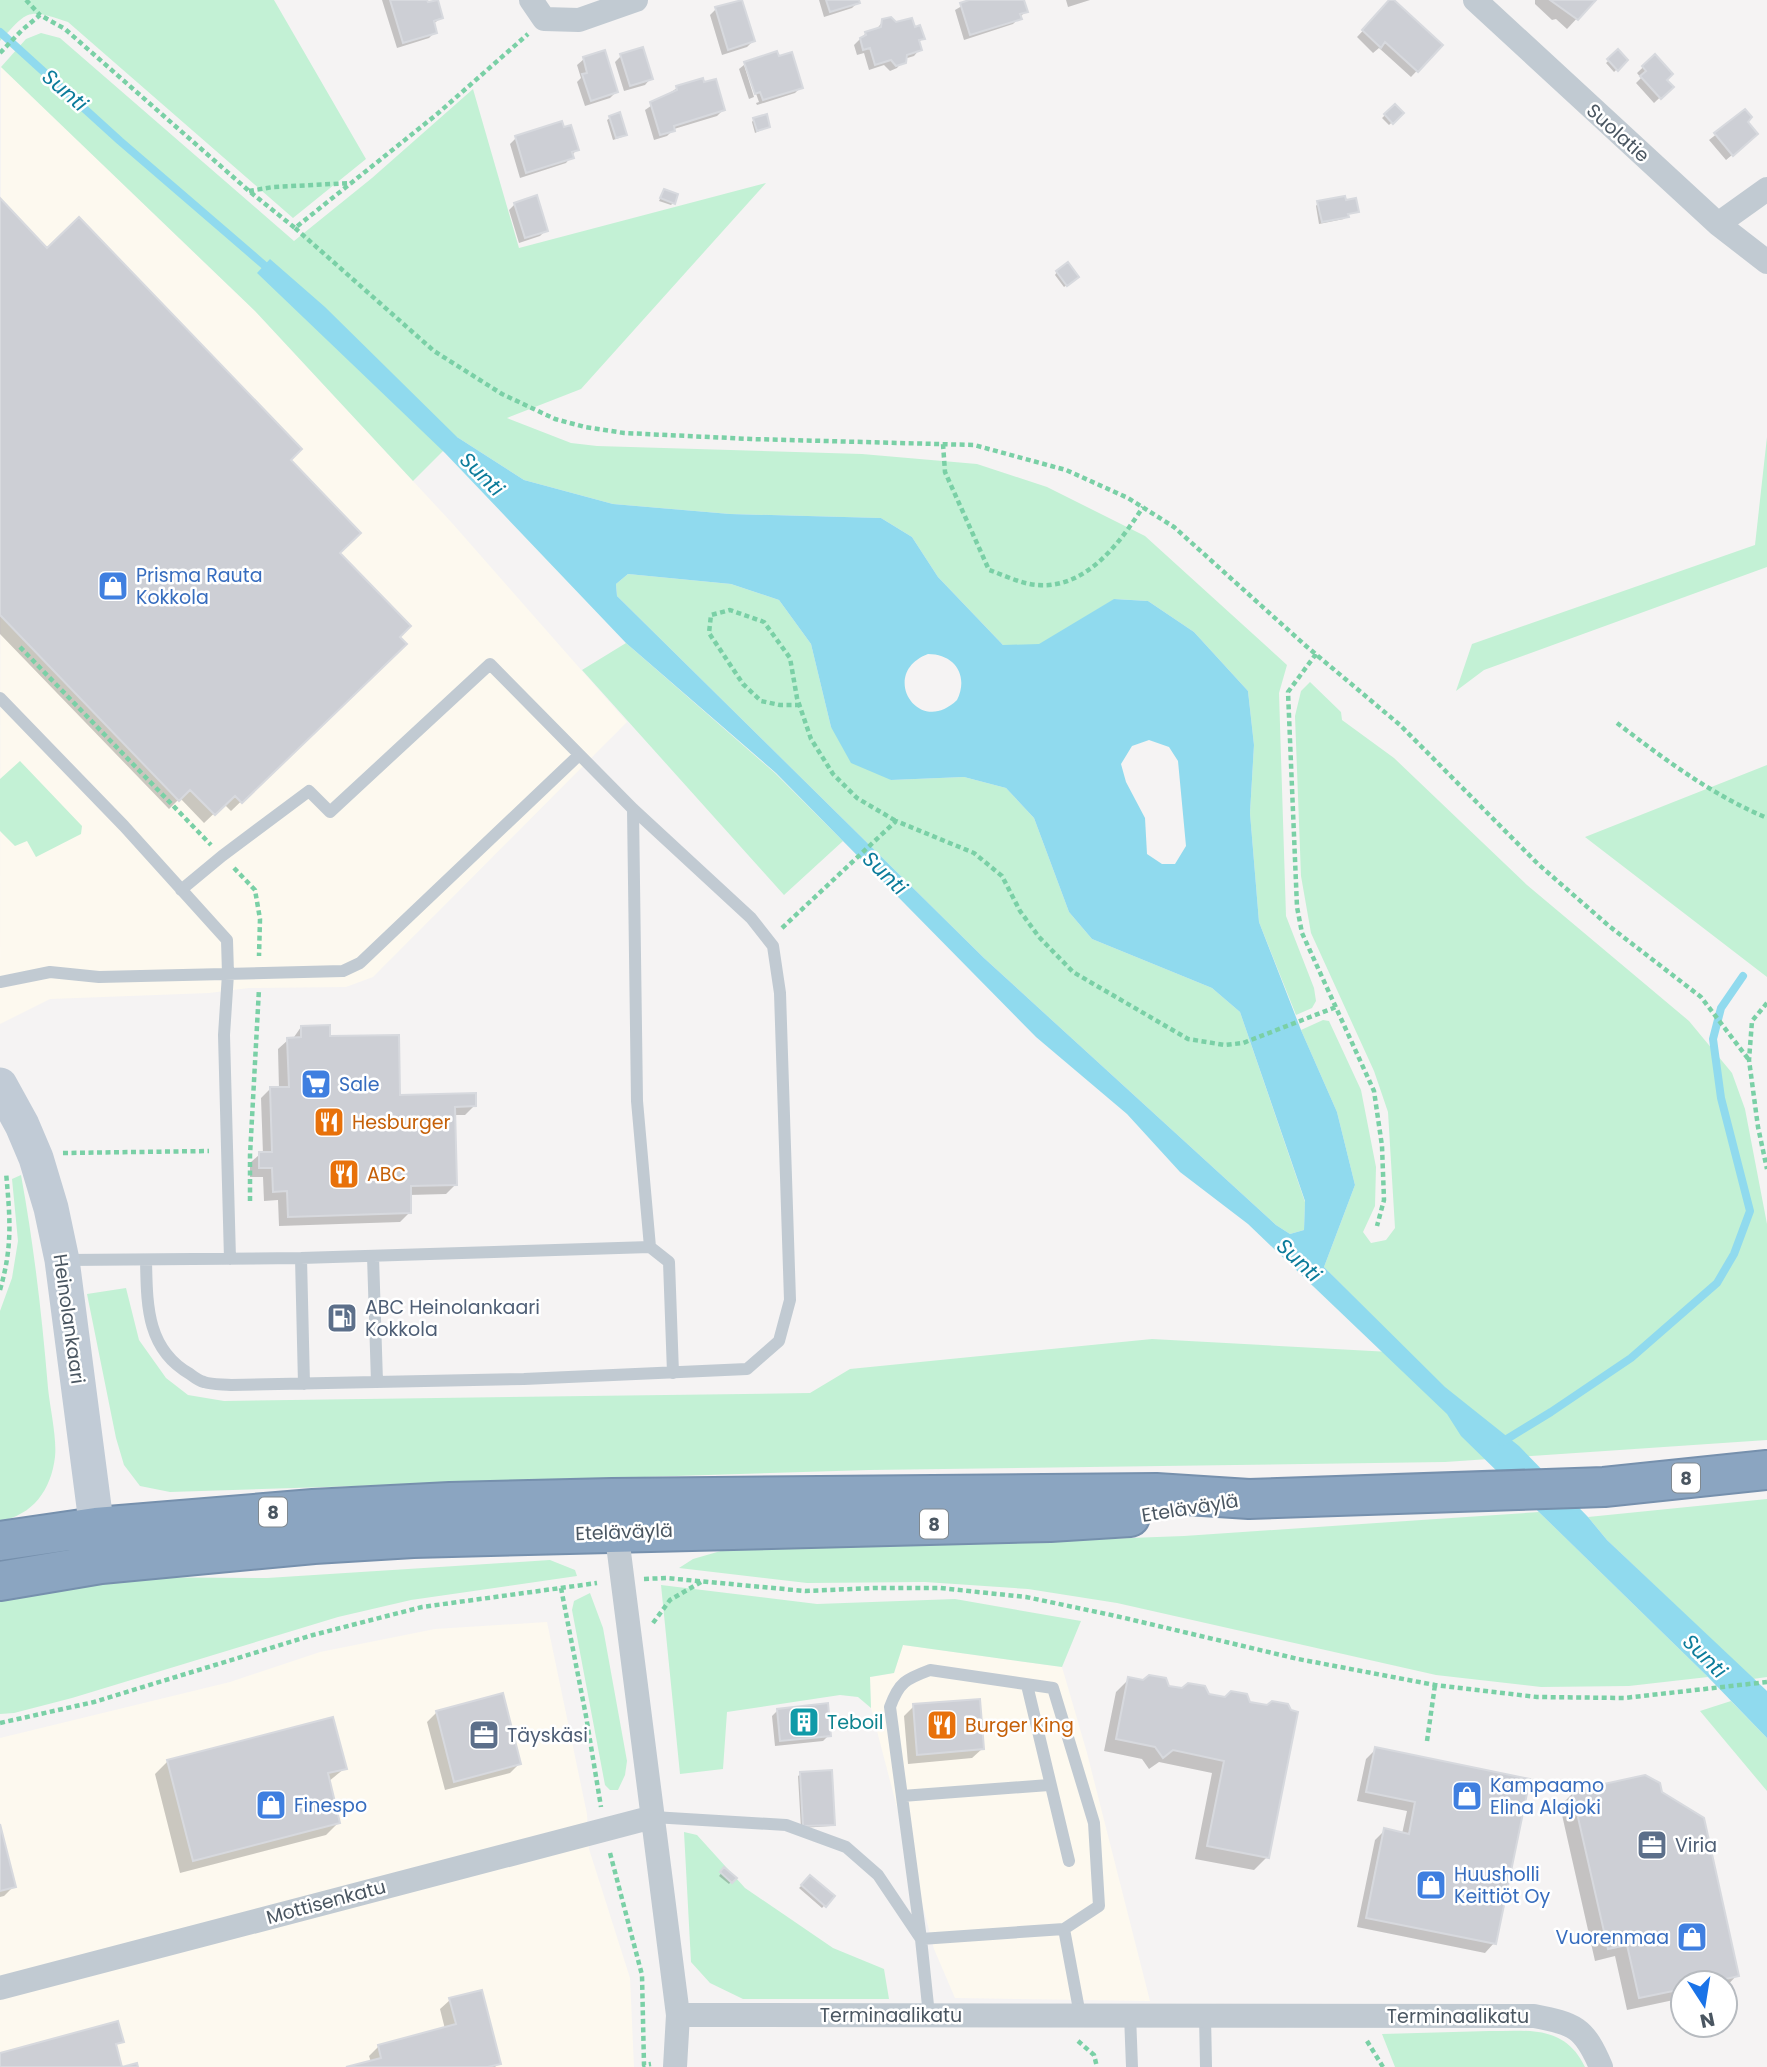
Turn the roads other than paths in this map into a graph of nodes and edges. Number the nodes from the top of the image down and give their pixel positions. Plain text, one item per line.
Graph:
1 (636, 0) edge
2 (1475, 0) edge
3 (538, 10) edge
4 (1767, 189) edge
5 (1718, 224) junction
6 (1767, 262) edge
7 (0, 698) edge
8 (579, 755) junction
9 (633, 809) junction
10 (181, 890) junction
11 (228, 974) junction
12 (0, 982) edge
13 (0, 1085) edge
14 (650, 1247) junction
15 (373, 1256) junction
16 (301, 1258) junction
17 (230, 1259) junction
18 (62, 1260) junction
19 (146, 1260) junction
20 (673, 1373) junction
21 (377, 1382) junction
22 (304, 1384) junction
23 (1767, 1471) edge
24 (614, 1515) junction
25 (0, 1541) edge
26 (99, 1546) junction
27 (0, 1581) edge
28 (1027, 1685) junction
29 (1049, 1785) junction
30 (902, 1796) junction
31 (653, 1817) junction
32 (1069, 1861) dead end
33 (1065, 1929) junction
34 (921, 1939) junction
35 (0, 1988) edge
36 (678, 2015) junction
37 (929, 2015) junction
38 (1080, 2015) junction
39 (1130, 2015) junction
40 (1205, 2015) junction
41 (676, 2067) edge
42 (1132, 2067) edge
43 (1206, 2067) edge
44 (1601, 2067) edge

1 - 3 street
2 - 5 street, Suolatie
4 - 5 street
5 - 6 street, Suolatie
7 - 10 lane
8 - 9 lane
8 - 10 lane
8 - 11 lane
9 - 14 lane
9 - 20 lane
10 - 11 lane
11 - 12 lane
11 - 17 lane
13 - 18 street, Heinolankaari
14 - 15 lane
14 - 20 lane
15 - 16 lane
15 - 21 lane
16 - 17 lane
16 - 22 lane
17 - 19 lane
18 - 19 lane
18 - 26 street, Heinolankaari
19 - 22 lane
20 - 21 lane
21 - 22 lane
23 - 24 highway, Eteläväylä / 8
24 - 26 highway, Eteläväylä / 8
24 - 31 street
25 - 26 highway, Eteläväylä / 8
26 - 27 highway, Eteläväylä / 8
28 - 29 lane
28 - 30 lane
28 - 33 lane
29 - 30 lane
29 - 32 lane
30 - 34 lane
31 - 34 lane
31 - 35 street, Mottisenkatu
31 - 36 street
33 - 34 lane
33 - 38 lane
34 - 37 lane
36 - 37 street, Terminaalikatu
36 - 41 street
37 - 38 street, Terminaalikatu
38 - 39 street, Terminaalikatu
39 - 40 street, Terminaalikatu
39 - 42 lane
40 - 43 lane
40 - 44 street, Terminaalikatu

